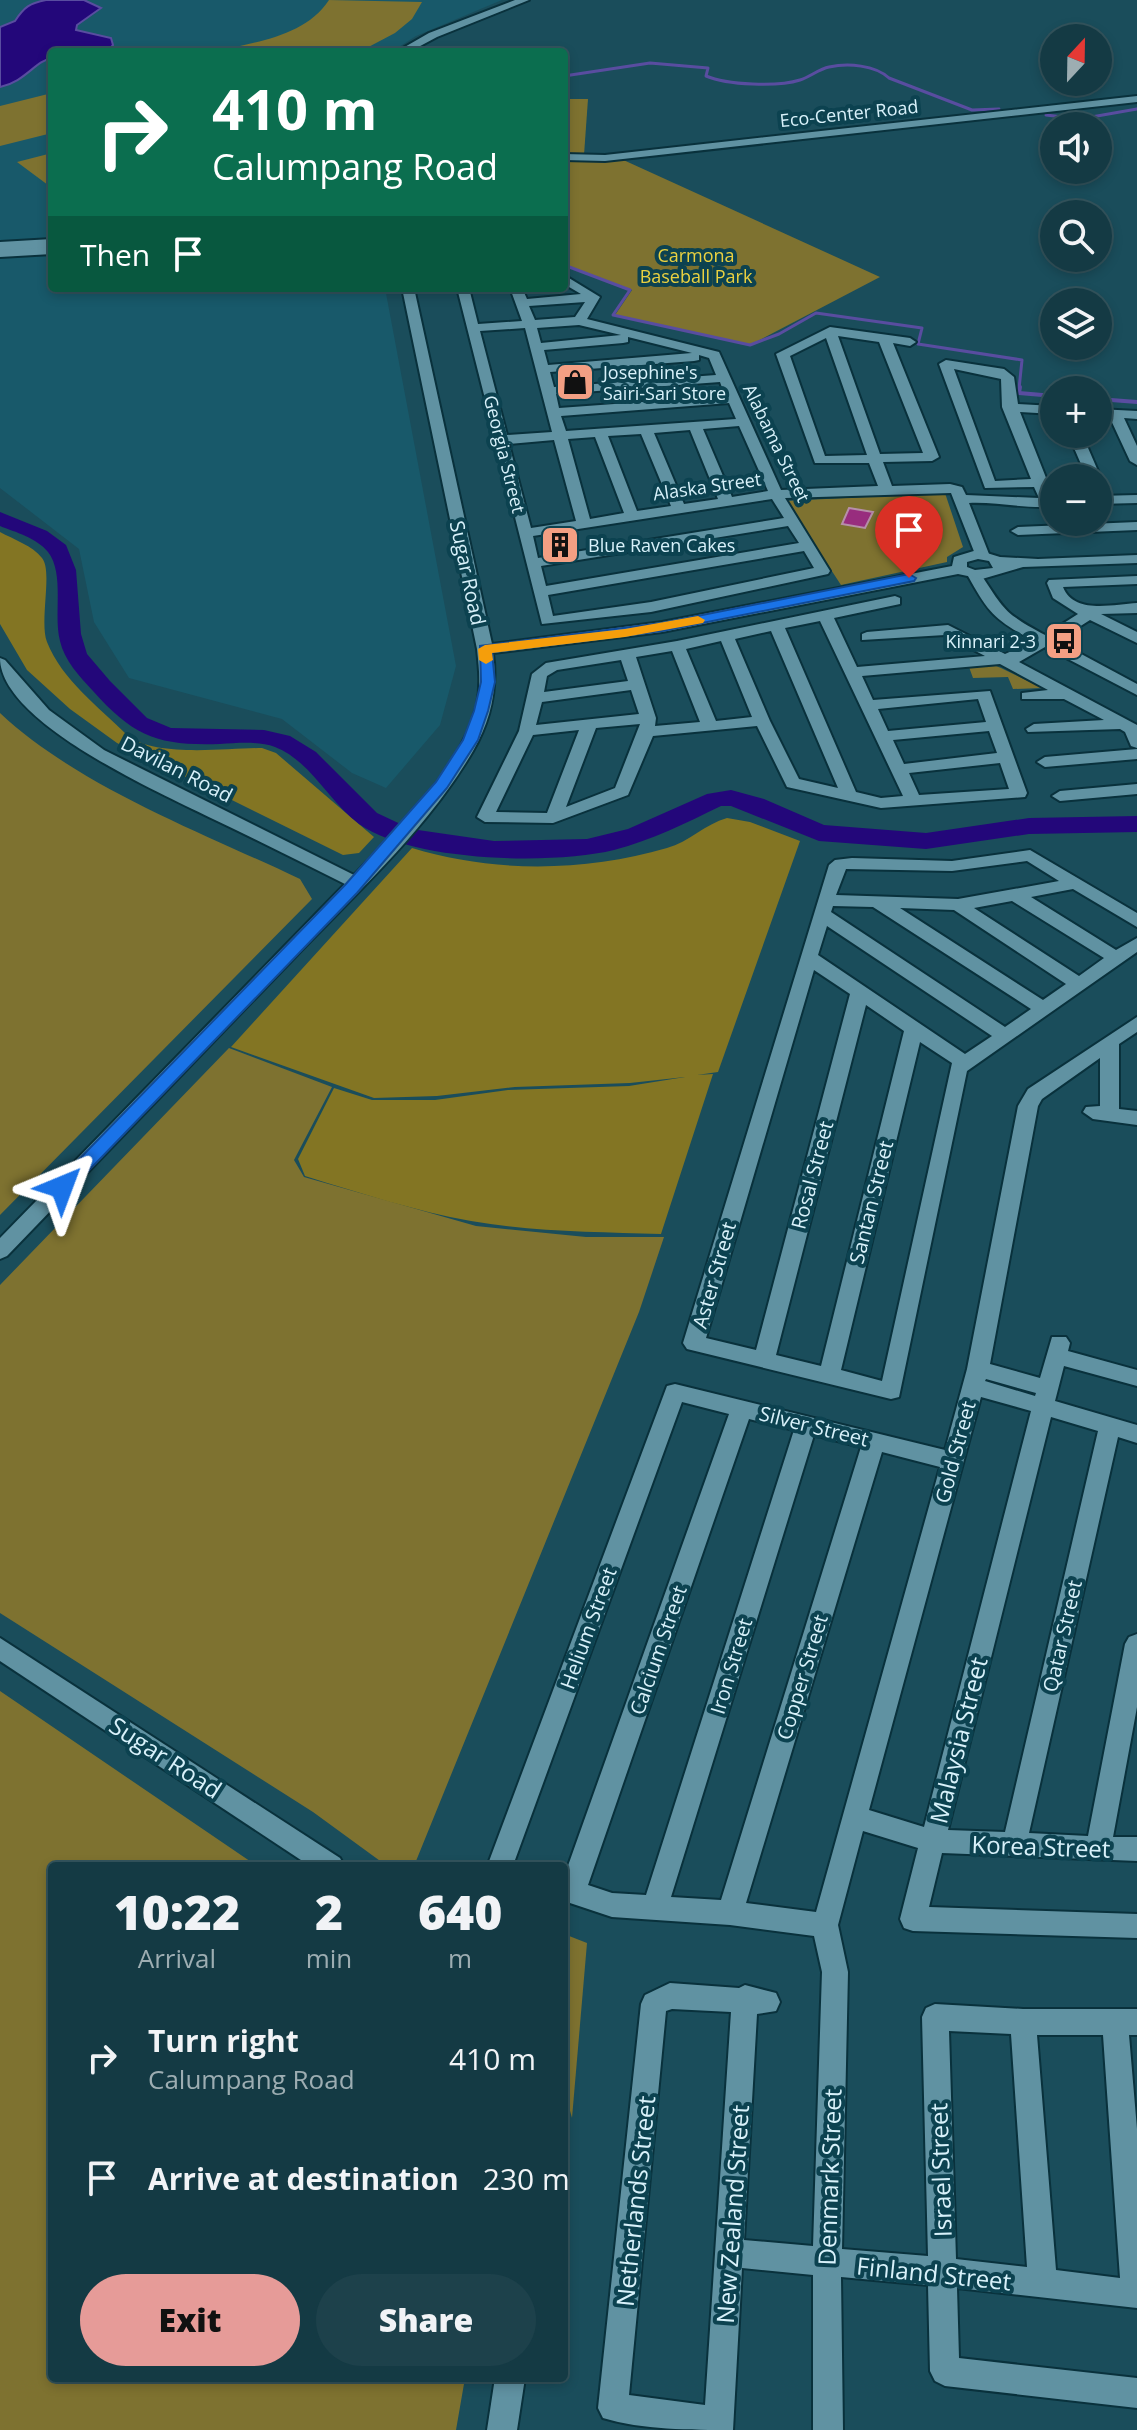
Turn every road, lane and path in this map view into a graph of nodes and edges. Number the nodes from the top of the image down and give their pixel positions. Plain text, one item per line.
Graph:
1 (524, 0) edge
2 (409, 48) edge
3 (1137, 99) edge
4 (568, 157) edge
5 (48, 243) edge
6 (0, 246) edge
7 (48, 250) edge
8 (0, 253) edge
9 (568, 281) edge
10 (409, 292) edge
11 (464, 292) edge
12 (518, 292) edge
13 (594, 297) junction
14 (523, 303) junction
15 (579, 321) junction
16 (530, 324) junction
17 (473, 328) junction
18 (830, 331) junction
19 (637, 338) junction
20 (884, 338) junction
21 (910, 342) dead end
22 (536, 347) junction
23 (714, 355) junction
24 (542, 369) junction
25 (725, 378) junction
26 (548, 391) junction
27 (734, 399) junction
28 (1009, 407) junction
29 (1040, 409) edge
30 (554, 412) junction
31 (1112, 414) edge
32 (1115, 414) junction
33 (1137, 415) edge
34 (744, 422) junction
35 (695, 426) junction
36 (646, 429) junction
37 (600, 433) junction
38 (561, 436) junction
39 (501, 440) junction
40 (876, 459) junction
41 (1137, 461) edge
42 (1040, 483) joint
43 (886, 490) junction
44 (776, 494) junction
45 (1112, 497) edge
46 (1137, 499) edge
47 (726, 500) junction
48 (1040, 502) edge
49 (679, 508) junction
50 (964, 510) junction
51 (632, 516) junction
52 (793, 521) junction
53 (584, 524) junction
54 (1112, 525) edge
55 (1040, 526) edge
56 (1137, 526) edge
57 (1018, 531) dead end
58 (525, 533) junction
59 (810, 546) junction
60 (977, 554) junction
61 (1137, 559) edge
62 (533, 563) junction
63 (997, 568) junction
64 (968, 572) junction
65 (1137, 580) edge
66 (539, 592) junction
67 (989, 597) junction
68 (895, 601) dead end
69 (878, 605) junction
70 (1137, 608) edge
71 (1087, 613) junction
72 (825, 616) junction
73 (776, 626) junction
74 (890, 635) junction
75 (727, 637) junction
76 (867, 637) dead end
77 (1137, 638) edge
78 (1040, 639) junction
79 (677, 646) junction
80 (485, 649) junction
81 (627, 655) junction
82 (1002, 659) junction
83 (0, 663) edge
84 (853, 672) junction
85 (637, 684) junction
86 (1137, 690) edge
87 (1064, 694) junction
88 (1028, 696) dead end
89 (536, 698) junction
90 (869, 705) junction
91 (762, 721) junction
92 (1121, 724) junction
93 (589, 725) junction
94 (647, 725) junction
95 (710, 726) junction
96 (995, 726) junction
97 (1034, 729) dead end
98 (527, 731) junction
99 (885, 736) junction
100 (1137, 743) edge
101 (1137, 754) edge
102 (1006, 757) junction
103 (1045, 762) dead end
104 (899, 769) junction
105 (1137, 789) edge
106 (849, 795) junction
107 (1060, 796) dead end
108 (914, 801) junction
109 (553, 818) junction
110 (357, 883) junction
111 (1077, 883) junction
112 (1017, 896) junction
113 (879, 903) junction
114 (958, 905) junction
115 (824, 907) junction
116 (1137, 921) edge
117 (1137, 944) edge
118 (808, 957) junction
119 (1116, 958) junction
120 (1079, 984) junction
121 (860, 991) junction
122 (1044, 1009) junction
123 (1137, 1023) edge
124 (914, 1028) junction
125 (1004, 1035) junction
126 (1110, 1042) junction
127 (963, 1062) junction
128 (1137, 1118) edge
129 (0, 1251) edge
130 (764, 1360) junction
131 (829, 1375) junction
132 (975, 1377) junction
133 (1137, 1378) edge
134 (675, 1392) joint
135 (1045, 1397) junction
136 (742, 1407) junction
137 (807, 1424) junction
138 (1110, 1426) junction
139 (1137, 1434) edge
140 (874, 1441) junction
141 (953, 1461) junction
142 (1137, 1644) edge
143 (0, 1648) edge
144 (853, 1817) junction
145 (932, 1841) junction
146 (1014, 1846) junction
147 (1098, 1848) junction
148 (1137, 1849) edge
149 (325, 1862) edge
150 (504, 1862) edge
151 (569, 1891) edge
152 (655, 1908) junction
153 (730, 1913) junction
154 (825, 1925) junction
155 (1137, 1926) edge
156 (756, 2000) joint
157 (1126, 2021) edge
158 (1023, 2022) junction
159 (731, 2253) junction
160 (827, 2263) junction
161 (944, 2272) junction
162 (1043, 2284) junction
163 (1136, 2294) edge
164 (509, 2382) edge
165 (1137, 2393) edge
166 (718, 2426) edge
167 (502, 2430) edge
168 (828, 2430) edge

1 - 2 street
3 - 4 street, Eco-Center Road
5 - 6 street
7 - 8 street
9 - 13 street
10 - 80 street, Sugar Road
11 - 17 street, Georgia Street
12 - 14 street
13 - 14 street
13 - 15 street
14 - 16 street
15 - 16 street
15 - 19 street
16 - 17 street
16 - 22 street
17 - 39 street, Georgia Street
18 - 20 street
18 - 40 street
18 - 40 street
19 - 22 street
19 - 23 street
20 - 21 street
20 - 40 street
22 - 24 street
23 - 24 street
23 - 25 street, Alabama Street
24 - 26 street
25 - 26 street
25 - 27 street, Alabama Street
26 - 30 street
27 - 30 street
27 - 34 street, Alabama Street
28 - 29 street
28 - 42 street
28 - 42 street
30 - 38 street
31 - 32 street
32 - 33 street
32 - 41 street
34 - 35 street
34 - 44 street, Alabama Street
35 - 36 street
35 - 47 street
36 - 37 street
36 - 49 street
37 - 38 street
37 - 51 street
38 - 39 street
38 - 53 street
39 - 58 street, Georgia Street
40 - 43 street
43 - 44 street, Alaska Street
43 - 50 street, Alaska Street
44 - 47 street, Alaska Street
44 - 52 street, Alabama Street
45 - 46 street
47 - 49 street, Alaska Street
48 - 50 street
49 - 51 street, Alaska Street
50 - 60 street
51 - 53 street, Alaska Street
52 - 59 street, Alabama Street
52 - 62 street
53 - 58 street, Alaska Street
54 - 56 street
55 - 57 street
58 - 62 street, Georgia Street
59 - 66 street
59 - 66 street, Georgia Street
60 - 63 street
60 - 64 street
61 - 63 street
62 - 66 street, Georgia Street
63 - 64 street
63 - 67 street
64 - 67 street
64 - 80 street
65 - 71 street
67 - 78 street
68 - 69 street
69 - 72 street
69 - 74 street
70 - 71 street
71 - 77 street
71 - 78 street
72 - 73 street
72 - 84 street
73 - 75 street
73 - 106 street
74 - 76 street
74 - 82 street
75 - 79 street
75 - 91 street
78 - 82 street
78 - 86 street
79 - 81 street
79 - 95 street
80 - 110 street, Sugar Road
81 - 85 street
81 - 89 street
82 - 84 street
82 - 87 street
83 - 110 street, Davilan Road
84 - 90 street
85 - 89 street
85 - 94 street
87 - 88 street
87 - 92 street
89 - 98 street
90 - 96 street
90 - 99 street
91 - 95 street
91 - 106 street
92 - 97 street
92 - 100 street
93 - 94 street
93 - 98 street
93 - 109 street
94 - 95 street
94 - 109 street
96 - 99 street
96 - 102 street
98 - 109 street
99 - 104 street
101 - 103 street
102 - 104 street
102 - 108 street
104 - 108 street
105 - 107 street
106 - 108 street
110 - 129 street, Sugar Road
111 - 112 street
111 - 115 street, Aster Street
111 - 116 street, Aster Street
112 - 114 street
112 - 119 street
113 - 114 street
113 - 115 street
113 - 122 street
114 - 120 street
115 - 118 street, Aster Street
115 - 125 street
117 - 119 street
118 - 121 street
118 - 130 street, Aster Street
119 - 120 street
120 - 122 street
121 - 124 street
121 - 130 street, Rosal Street
122 - 125 street
123 - 126 street, Gold Street
124 - 127 street
124 - 131 street, Santan Street
125 - 127 street
126 - 128 street
126 - 132 street, Gold Street
127 - 131 street, Aster Street
130 - 131 street, Aster Street
132 - 135 street
132 - 141 street, Gold Street
133 - 135 street, Malaysia Street
134 - 136 street, Silver Street
134 - 150 street, Helium Street
135 - 138 street
135 - 145 street, Malaysia Street
136 - 137 street, Silver Street
136 - 151 street, Calcium Street
137 - 140 street, Silver Street
137 - 152 street, Iron Street
138 - 139 street
138 - 146 street, Qatar Street
140 - 141 street, Silver Street
140 - 153 street, Copper Street
141 - 144 street, Gold Street
142 - 147 street
143 - 149 street, Sugar Road
144 - 145 street, Korea Street
144 - 154 street, Gold Street
145 - 146 street, Korea Street
145 - 155 street, Malaysia Street
146 - 147 street, Korea Street
147 - 148 street, Korea Street
151 - 152 street
152 - 153 street
153 - 154 street
154 - 160 street, Denmark Street
156 - 159 street, New Zealand Street
156 - 166 street, Netherlands Street
157 - 158 street
157 - 163 street
158 - 161 street, Israel Street
158 - 162 street
159 - 160 street, Finland Street
159 - 166 street, New Zealand Street
160 - 161 street, Finland Street
160 - 168 street, Denmark Street
161 - 162 street, Finland Street
161 - 165 street, Israel Street
162 - 163 street, Finland Street
164 - 167 street

